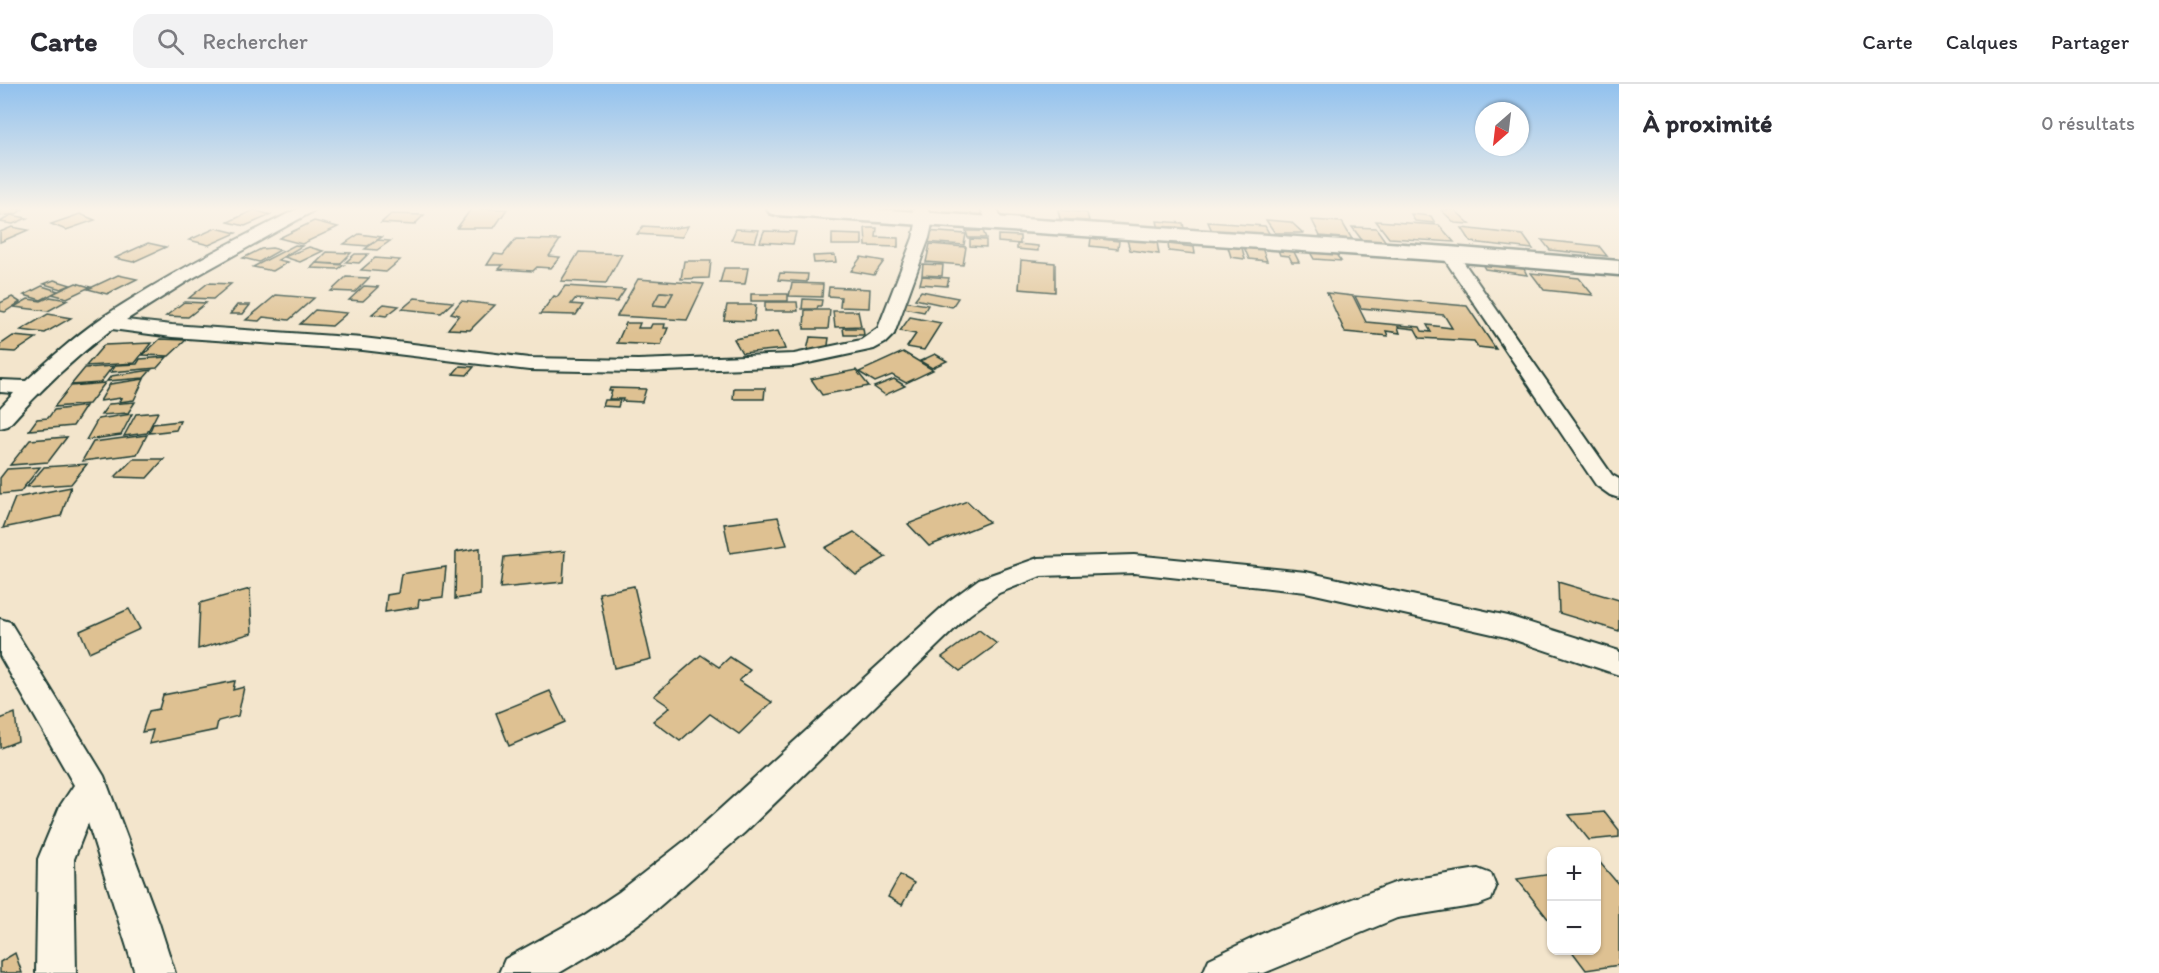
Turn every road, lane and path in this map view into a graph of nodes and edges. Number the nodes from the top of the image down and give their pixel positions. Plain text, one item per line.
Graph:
1 (229, 250) edge
2 (916, 250) edge
3 (1407, 250) edge
4 (1449, 254) junction
5 (1619, 268) edge
6 (107, 323) junction
7 (0, 386) edge
8 (32, 387) junction
9 (0, 421) edge
10 (1619, 490) edge
11 (0, 630) edge
12 (1619, 663) edge
13 (92, 786) junction
14 (1478, 888) dead end
15 (56, 973) edge
16 (155, 973) edge
17 (519, 973) edge
18 (1223, 973) edge

1 - 6 street
2 - 6 street
3 - 4 main road
4 - 5 main road
4 - 10 street
6 - 8 street
7 - 8 street
8 - 9 street
11 - 13 street
12 - 17 street
13 - 15 street
13 - 16 street
14 - 18 street

